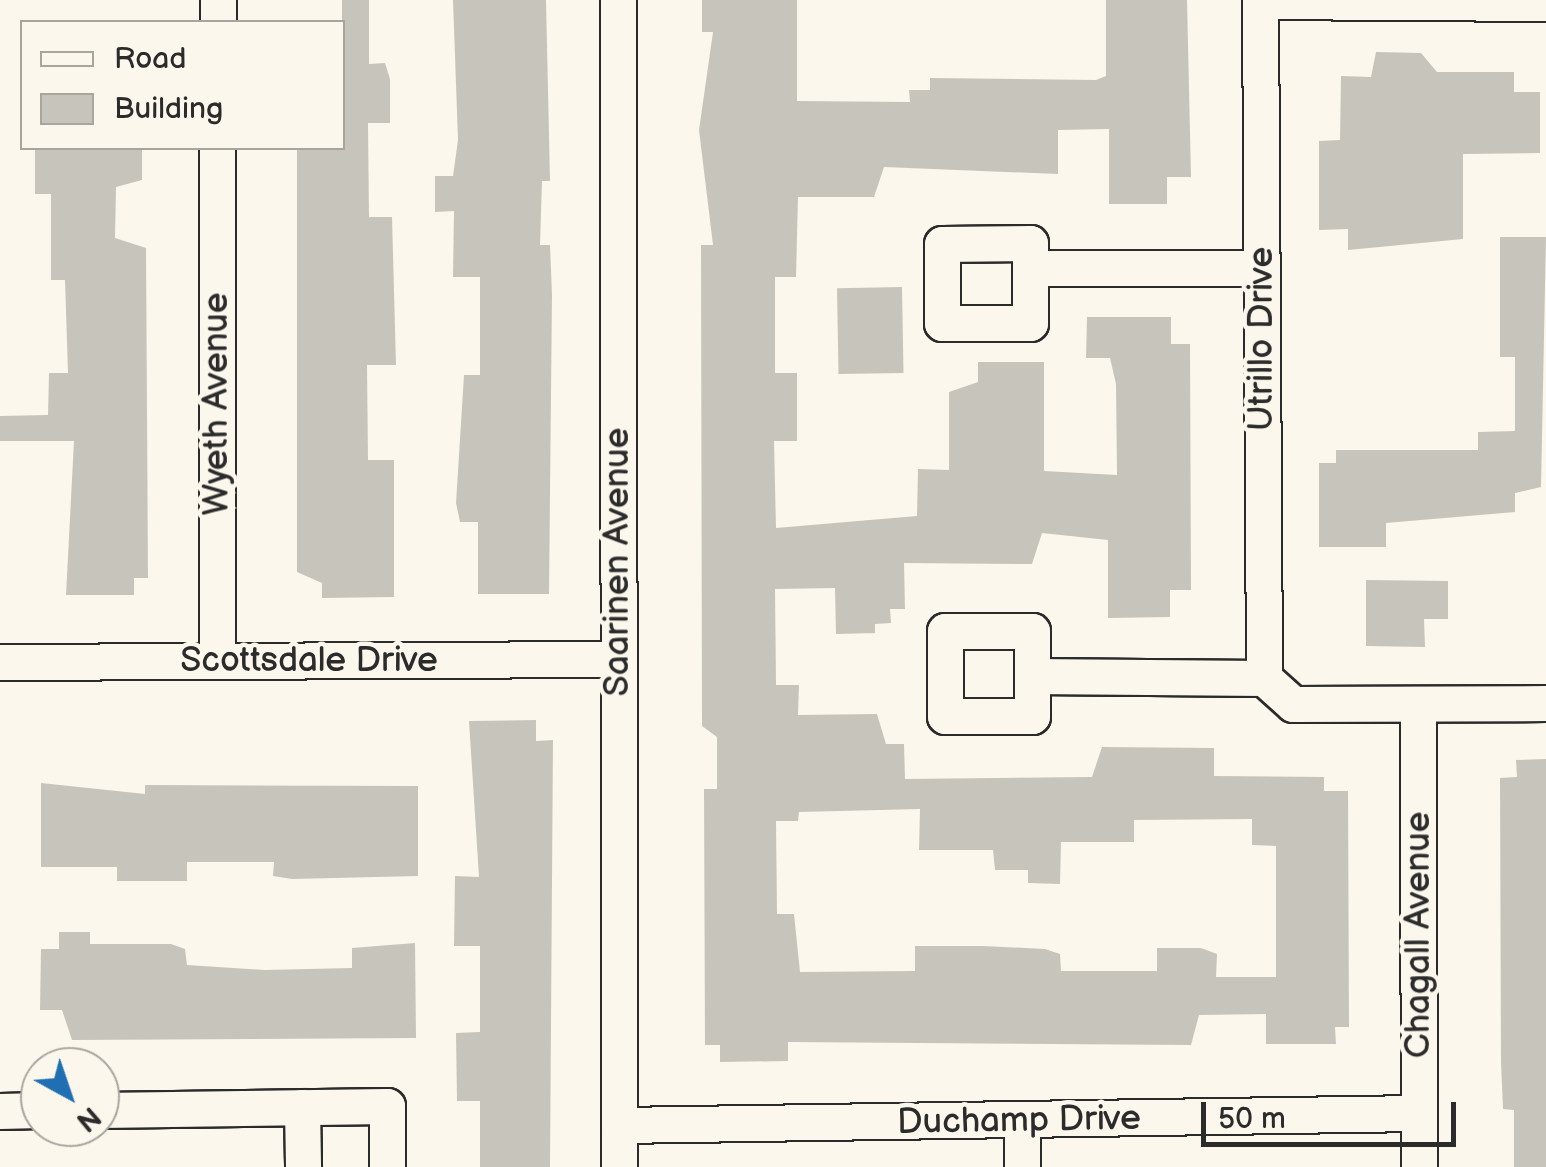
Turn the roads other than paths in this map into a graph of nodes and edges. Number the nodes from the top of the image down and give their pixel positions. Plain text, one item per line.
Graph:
1 (618, 0) edge
2 (1260, 0) edge
3 (1546, 3) edge
4 (218, 150) edge
5 (1030, 268) dead end
6 (1261, 268) junction
7 (619, 659) junction
8 (217, 661) junction
9 (0, 662) edge
10 (1032, 676) dead end
11 (1264, 678) junction
12 (1546, 703) edge
13 (1418, 704) junction
14 (302, 1107) junction
15 (120, 1110) edge
16 (1419, 1113) junction
17 (1022, 1121) junction
18 (619, 1124) junction
19 (303, 1167) edge
20 (388, 1167) edge
21 (619, 1167) edge
22 (1022, 1167) edge
23 (1420, 1167) edge

1 - 7 street, Saarinen Avenue
2 - 3 street
2 - 6 street, Utrillo Drive
4 - 8 street, Wyeth Avenue
5 - 6 street
6 - 11 street, Utrillo Drive
7 - 8 street, Scottsdale Drive
7 - 18 street, Saarinen Avenue
8 - 9 street, Scottsdale Drive
10 - 11 street
11 - 13 street
12 - 13 street
13 - 16 street, Chagall Avenue
14 - 15 street
14 - 19 street
14 - 20 street
16 - 17 street, Duchamp Drive
16 - 23 street, Chagall Avenue
17 - 18 street, Duchamp Drive
17 - 22 street
18 - 21 street, Saarinen Avenue

